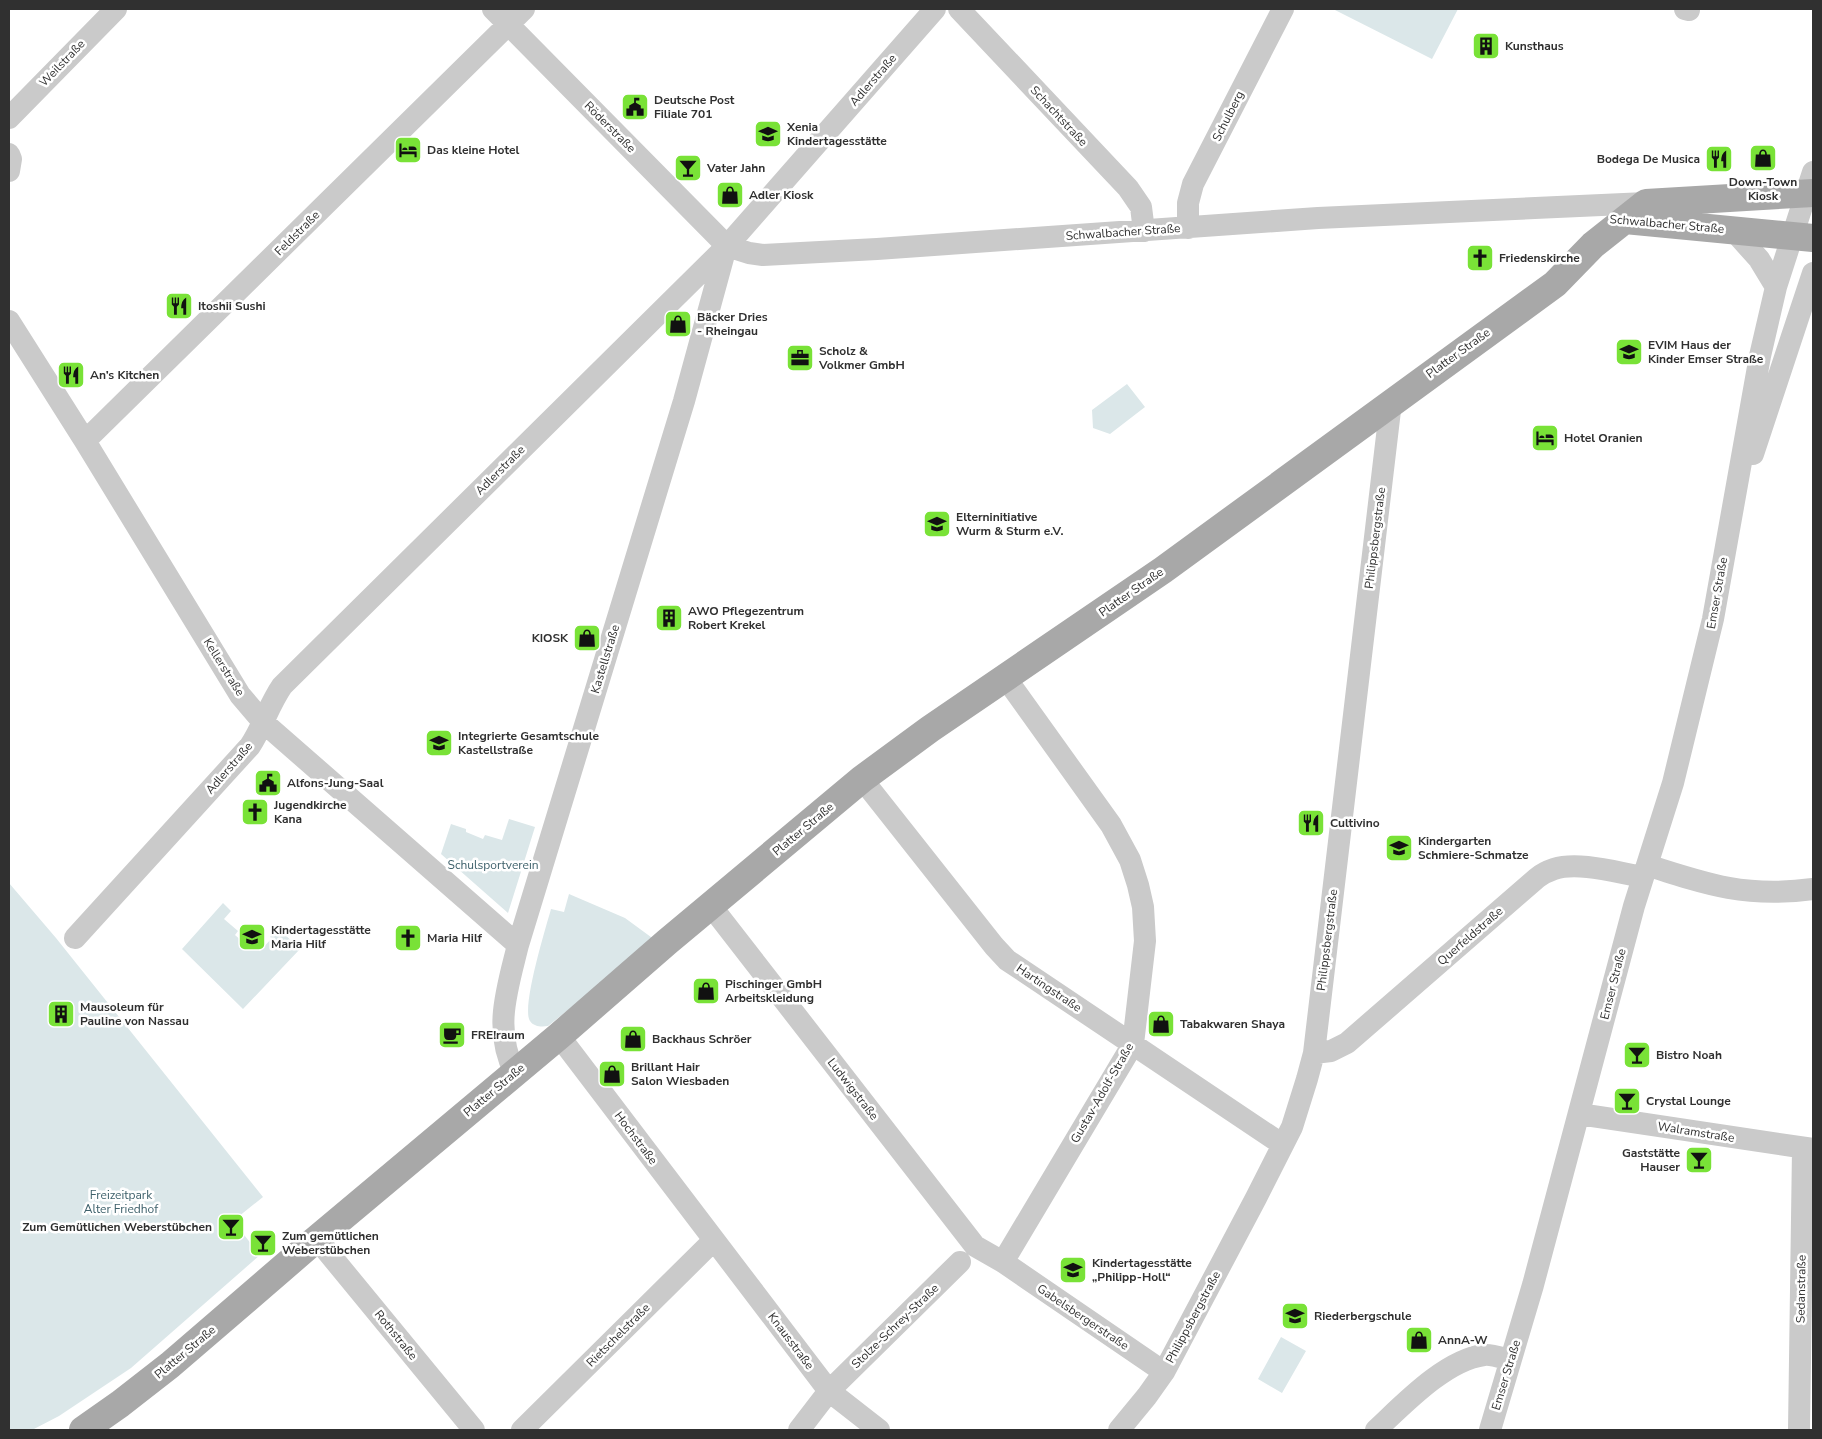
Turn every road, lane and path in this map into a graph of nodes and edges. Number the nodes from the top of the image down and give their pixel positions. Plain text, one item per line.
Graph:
1 (116, 9) edge
2 (493, 9) edge
3 (524, 9) edge
4 (935, 9) edge
5 (958, 9) edge
6 (1283, 9) edge
7 (508, 24) junction
8 (9, 118) edge
9 (9, 154) edge
10 (9, 171) edge
11 (1811, 186) edge
12 (1637, 215) junction
13 (1188, 228) junction
14 (1733, 230) junction
15 (1144, 231) junction
16 (1806, 233) edge
17 (727, 246) junction
18 (1813, 273) edge
19 (1776, 287) junction
20 (9, 321) edge
21 (1391, 402) junction
22 (85, 441) junction
23 (1728, 536) junction
24 (1005, 677) junction
25 (263, 722) junction
26 (862, 780) junction
27 (1645, 871) junction
28 (1813, 889) edge
29 (711, 906) junction
30 (75, 938) dead end
31 (518, 945) junction
32 (559, 1036) junction
33 (1133, 1044) junction
34 (1314, 1053) junction
35 (515, 1073) junction
36 (1579, 1114) junction
37 (1283, 1145) junction
38 (1808, 1149) edge
39 (317, 1239) junction
40 (714, 1240) junction
41 (960, 1262) dead end
42 (1003, 1262) junction
43 (1510, 1360) junction
44 (1164, 1372) junction
45 (829, 1390) junction
46 (83, 1430) edge
47 (474, 1430) edge
48 (522, 1430) edge
49 (799, 1430) edge
50 (879, 1430) edge
51 (1119, 1430) edge
52 (1376, 1430) edge
53 (1490, 1430) edge
54 (1800, 1430) edge

1 - 8 street, Weilstraße
2 - 7 street, Röderstraße
3 - 7 street, Feldstraße
4 - 17 street, Adlerstraße
5 - 15 street, Schachtstraße
6 - 13 street, Schulberg
7 - 17 street, Röderstraße
7 - 22 street, Feldstraße
9 - 10 street
11 - 12 main road, Schwalbacher Straße
11 - 16 street, Emser Straße
12 - 13 street, Schwalbacher Straße
12 - 14 main road, Schwalbacher Straße
12 - 21 main road, Platter Straße
13 - 15 street, Schwalbacher Straße
14 - 16 main road, Schwalbacher Straße
14 - 19 street
15 - 17 street, Schwalbacher Straße
16 - 19 street, Emser Straße
17 - 25 street, Adlerstraße
17 - 31 street, Kastellstraße
18 - 23 street, Emser Straße
19 - 23 street, Emser Straße
20 - 22 street, Kellerstraße
21 - 24 main road, Platter Straße
21 - 34 street, Philippsbergstraße
22 - 25 street, Kellerstraße
23 - 27 street, Emser Straße
24 - 26 main road, Platter Straße
24 - 33 street, Gustav-Adolf-Straße
25 - 30 street, Adlerstraße
25 - 31 street, Kellerstraße
26 - 29 main road, Platter Straße
26 - 33 street, Hartingstraße
27 - 28 street, Querfeldstraße
27 - 34 street, Querfeldstraße
27 - 36 street, Emser Straße
29 - 32 main road, Platter Straße
29 - 42 street, Ludwigstraße
31 - 35 street, Kastellstraße
32 - 35 main road, Platter Straße
32 - 40 street, Hochstraße
33 - 37 street, Hartingstraße
33 - 42 street, Gustav-Adolf-Straße
34 - 37 street, Philippsbergstraße
35 - 39 main road, Platter Straße
36 - 38 street, Walramstraße
36 - 43 street, Emser Straße
37 - 44 street, Philippsbergstraße
38 - 54 street, Sedanstraße
39 - 46 main road, Platter Straße
39 - 47 street, Rothstraße
40 - 45 street, Knausstraße
40 - 48 street, Rietschelstraße
41 - 45 street, Stolze-Schrey-Straße
42 - 44 street, Gabelsbergerstraße
43 - 52 street
43 - 53 street, Emser Straße
44 - 51 street, Philippsbergstraße
45 - 49 street, Stolze-Schrey-Straße
45 - 50 street, Knausstraße

